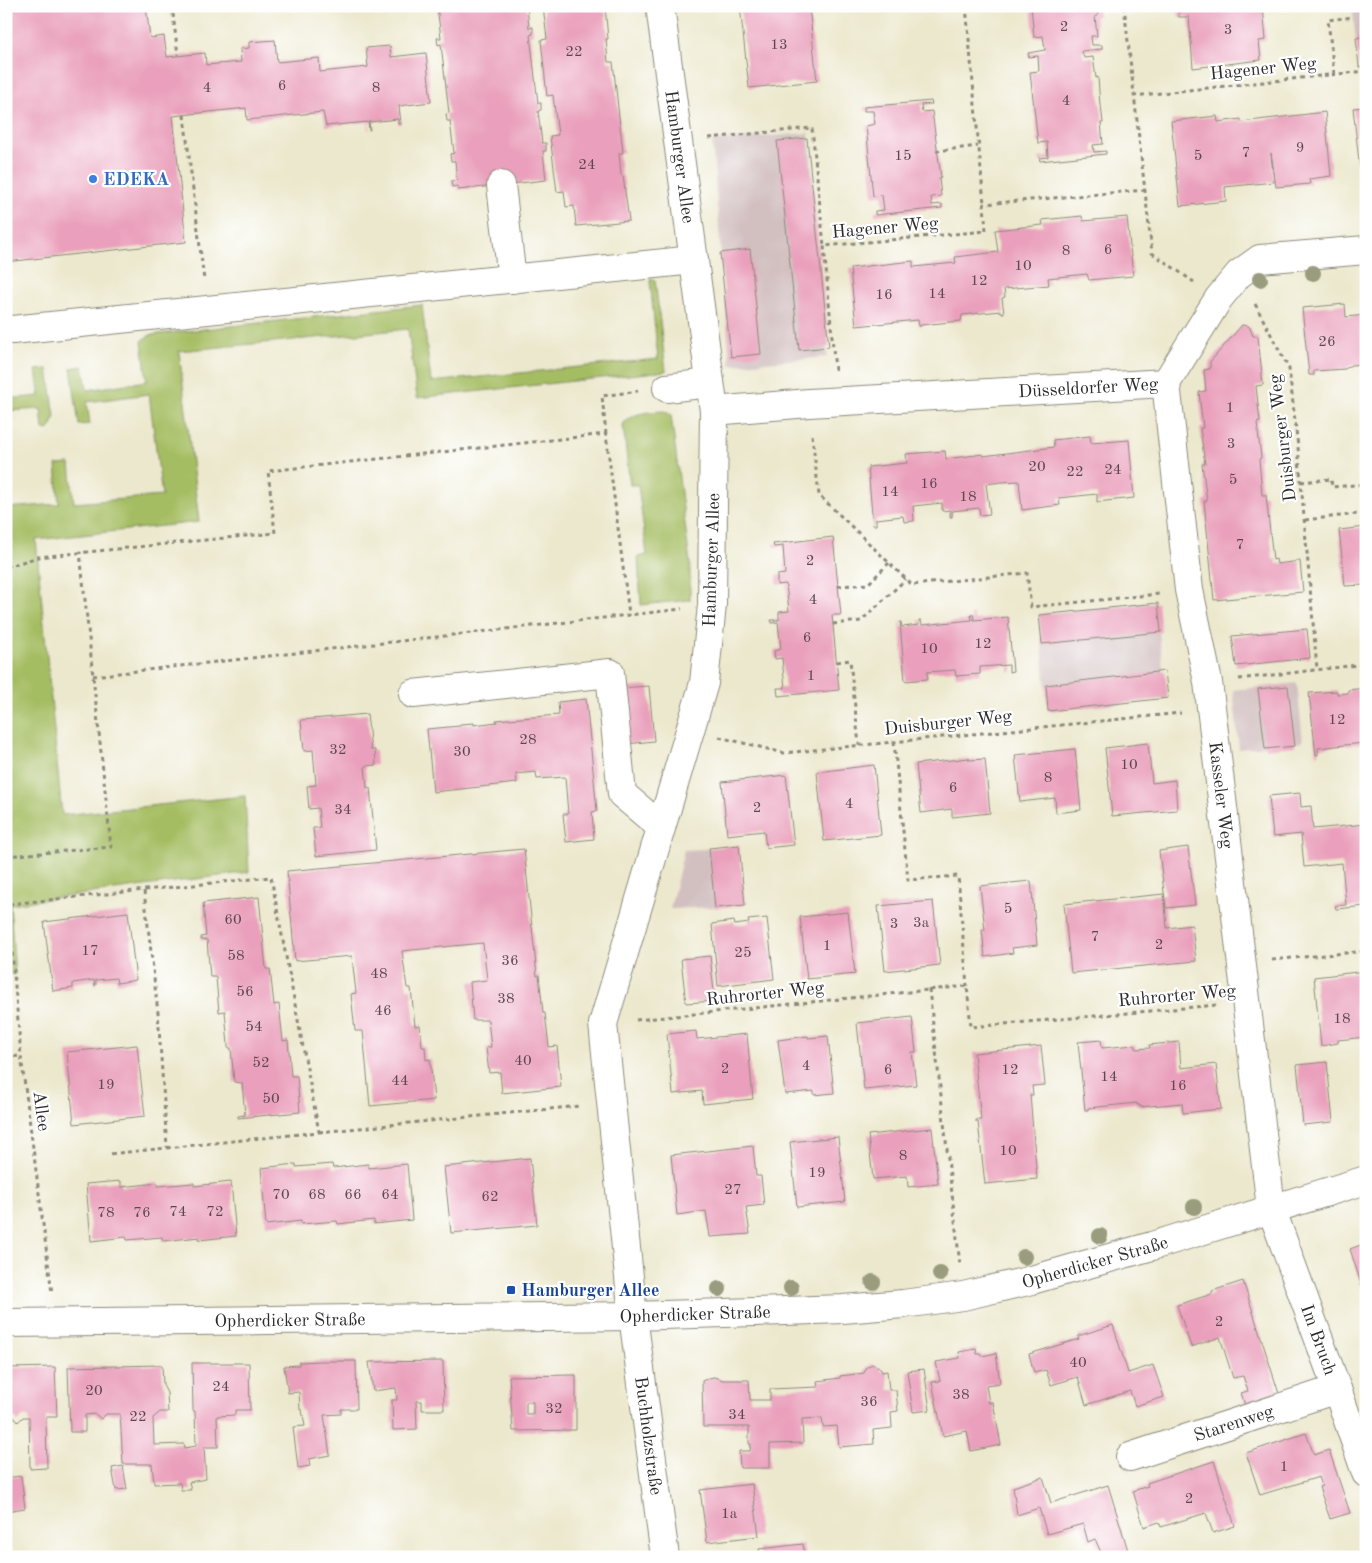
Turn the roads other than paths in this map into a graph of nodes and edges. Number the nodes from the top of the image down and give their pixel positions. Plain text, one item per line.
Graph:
1 (660, 6) edge
2 (501, 185) dead end
3 (1366, 250) edge
4 (694, 260) junction
5 (512, 279) junction
6 (12, 330) dead end
7 (710, 382) junction
8 (1166, 382) junction
9 (668, 388) road end
10 (714, 412) junction
11 (413, 694) dead end
12 (661, 827) junction
13 (1366, 1180) edge
14 (1271, 1208) junction
15 (633, 1316) junction
16 (6, 1323) edge
17 (1337, 1389) junction
18 (1130, 1457) dead end
19 (1366, 1473) edge
20 (665, 1557) edge

1 - 4 street, Hamburger Allee
2 - 5 street
3 - 8 street, Düsseldorfer Weg
4 - 5 street
4 - 7 street, Hamburger Allee
5 - 6 street
7 - 9 street
7 - 10 street, Hamburger Allee
8 - 10 street, Düsseldorfer Weg
8 - 14 street, Kasseler Weg
10 - 12 street, Hamburger Allee
11 - 12 street
12 - 15 street, Hamburger Allee
13 - 14 street, Opherdicker Straße
14 - 15 street, Opherdicker Straße
14 - 17 street, Im Bruch
15 - 16 street, Opherdicker Straße
15 - 20 street, Buchholzstraße
17 - 18 street, Starenweg
17 - 19 street, Im Bruch

